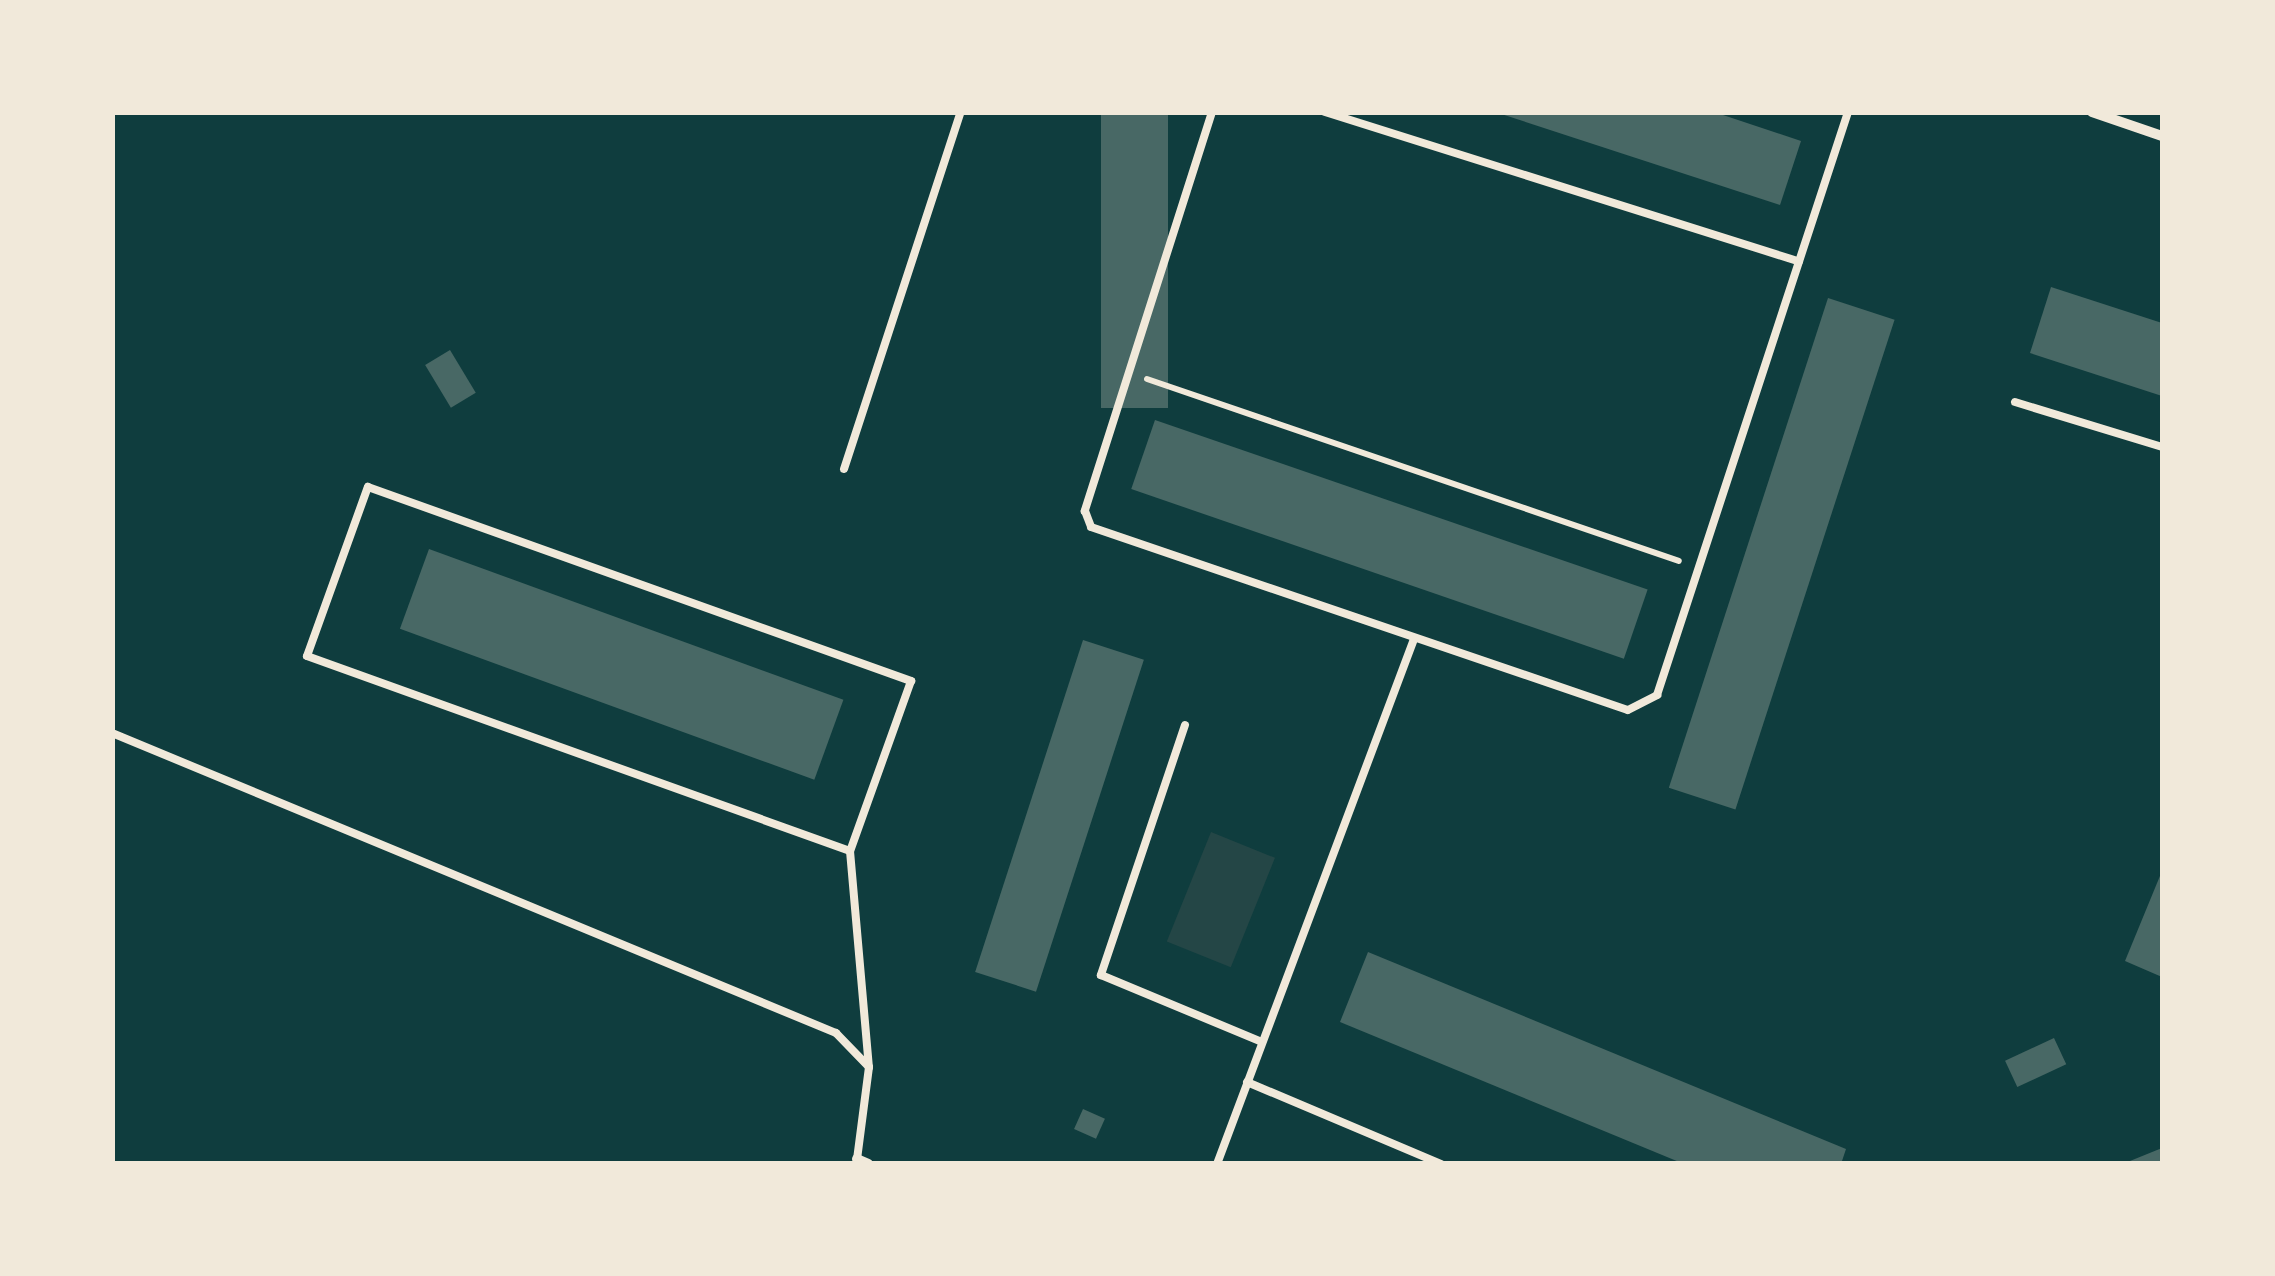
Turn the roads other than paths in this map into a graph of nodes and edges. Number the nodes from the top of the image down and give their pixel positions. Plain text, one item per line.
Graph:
1 (960, 112) edge
2 (1212, 112) edge
3 (1325, 112) edge
4 (1848, 112) edge
5 (2092, 112) edge
6 (2162, 136) edge
7 (1799, 261) junction
8 (2015, 402) dead end
9 (2162, 447) edge
10 (844, 469) dead end
11 (1414, 639) junction
12 (1186, 726) dead end
13 (112, 733) edge
14 (850, 852) junction
15 (1262, 1042) junction
16 (870, 1067) junction
17 (1247, 1082) junction
18 (863, 1161) edge
19 (1217, 1164) edge
20 (1442, 1164) edge

1 - 10 lane
2 - 11 lane
3 - 7 lane
4 - 7 lane
5 - 6 street
7 - 11 lane
8 - 9 lane
11 - 15 lane
12 - 15 lane
13 - 16 lane
14 - 14 lane
14 - 16 lane
15 - 17 lane
16 - 18 lane
17 - 19 lane
17 - 20 lane

